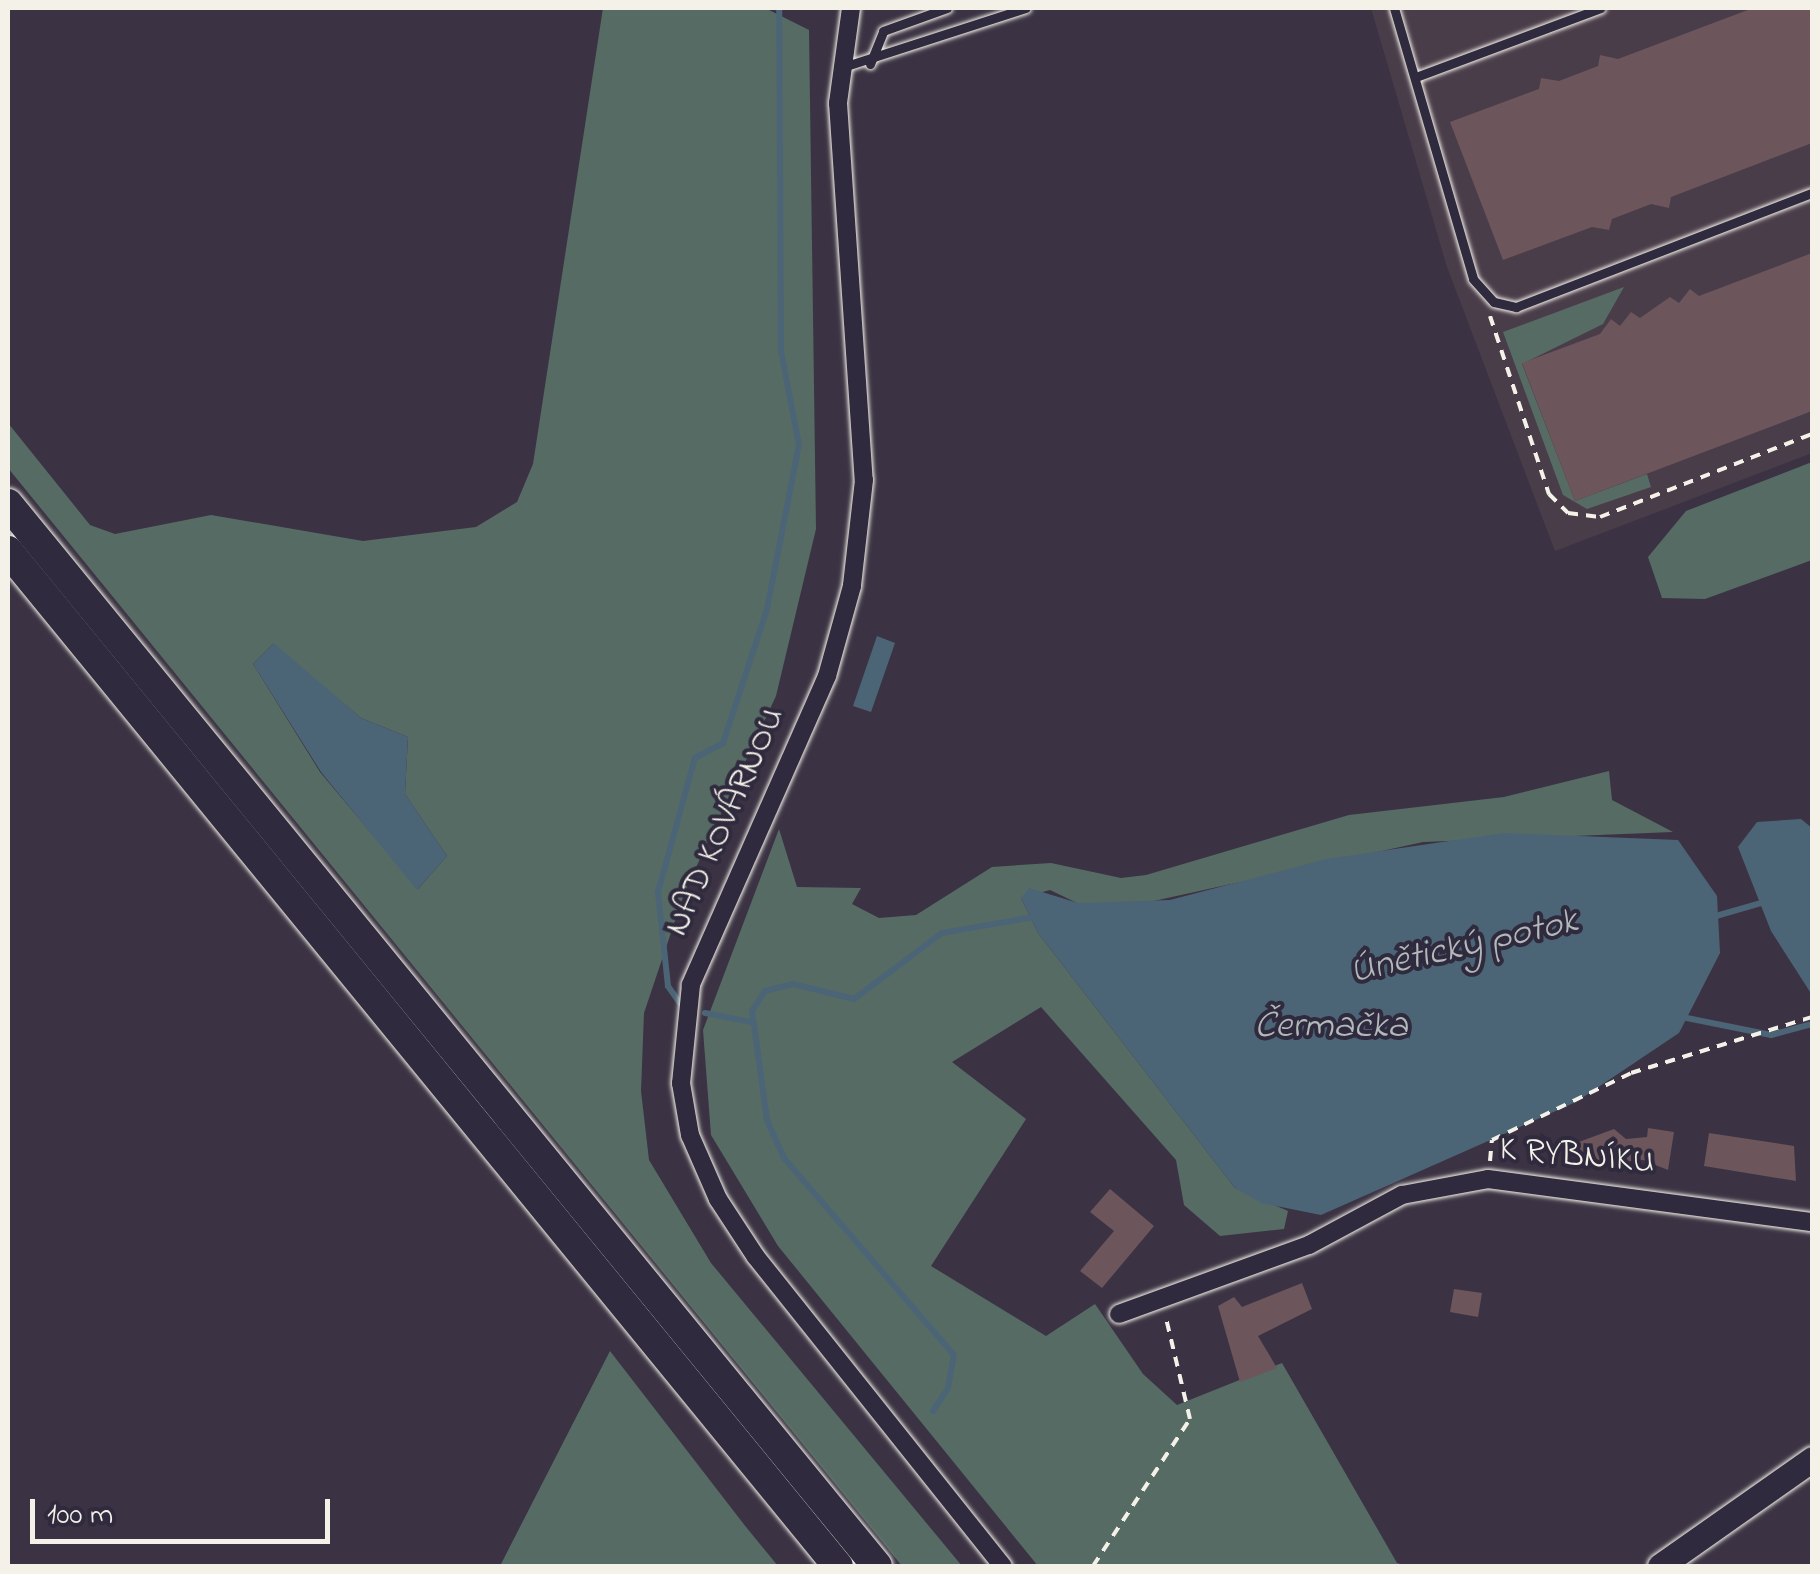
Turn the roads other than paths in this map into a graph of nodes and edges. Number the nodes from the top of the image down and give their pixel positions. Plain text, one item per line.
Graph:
1 (852, 8) edge
2 (947, 8) edge
3 (1026, 8) edge
4 (1394, 8) edge
5 (1601, 8) edge
6 (870, 64) junction
7 (841, 67) junction
8 (1416, 76) junction
9 (1812, 194) edge
10 (8, 504) edge
11 (8, 551) edge
12 (1812, 1222) edge
13 (1119, 1314) dead end
14 (1812, 1459) edge
15 (838, 1566) edge
16 (877, 1566) edge
17 (1003, 1566) edge
18 (1660, 1566) edge

1 - 7 street, NAD KOVÁRNOU
2 - 6 lane
3 - 6 lane
4 - 8 lane
5 - 8 lane
6 - 7 lane
7 - 17 street, NAD KOVÁRNOU
8 - 9 lane
10 - 16 highway
11 - 15 highway
12 - 13 street, K RYBNÍKU
14 - 18 street

